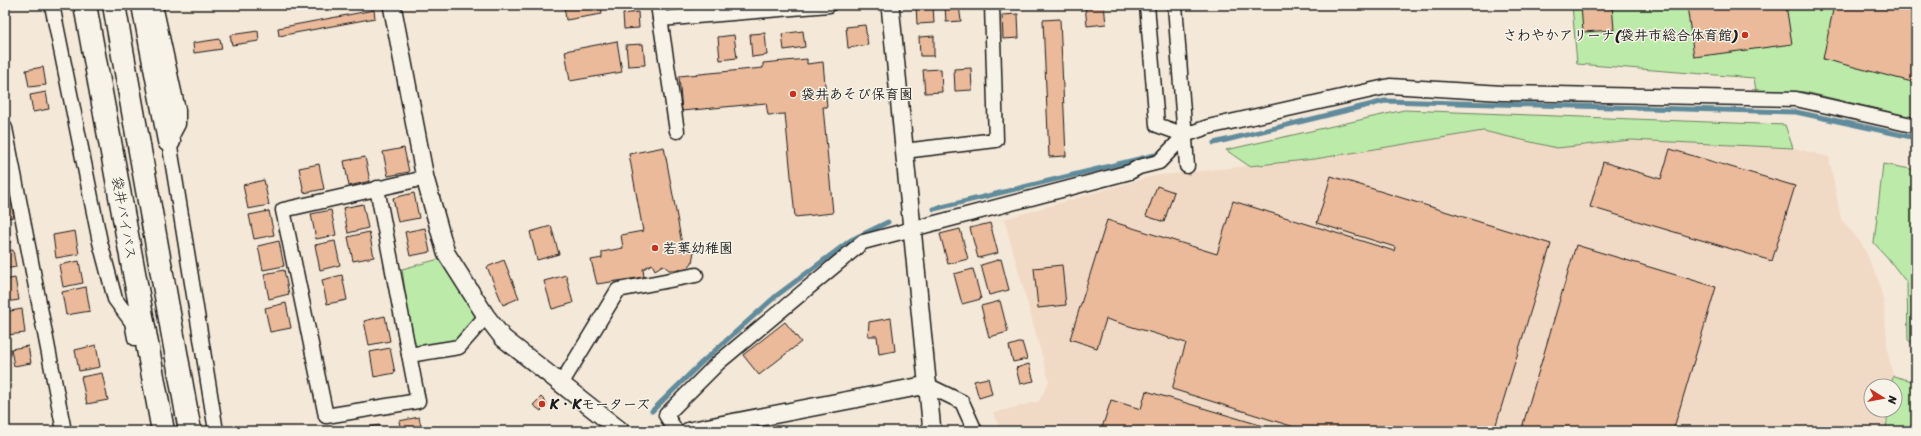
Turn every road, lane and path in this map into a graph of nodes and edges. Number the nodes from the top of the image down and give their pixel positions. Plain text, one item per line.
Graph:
1 (52, 5) edge
2 (73, 5) edge
3 (85, 5) edge
4 (114, 5) edge
5 (143, 5) edge
6 (155, 5) edge
7 (392, 5) edge
8 (829, 5) edge
9 (890, 5) edge
10 (992, 5) edge
11 (1147, 5) edge
12 (1175, 5) edge
13 (659, 12) edge
14 (1916, 126) edge
15 (5, 128) edge
16 (677, 131) dead end
17 (1185, 135) junction
18 (169, 141) junction
19 (904, 151) junction
20 (1188, 166) dead end
21 (9, 178) edge
22 (425, 178) junction
23 (377, 188) junction
24 (911, 228) junction
25 (696, 275) dead end
26 (486, 316) junction
27 (132, 322) junction
28 (409, 355) junction
29 (561, 384) junction
30 (927, 385) junction
31 (64, 431) edge
32 (152, 431) edge
33 (163, 431) edge
34 (190, 431) edge
35 (216, 431) edge
36 (621, 431) edge
37 (676, 431) edge
38 (689, 431) edge
39 (932, 431) edge
40 (976, 431) edge

1 - 27 street
2 - 27 highway
3 - 33 highway, 袋井バイパス
4 - 34 highway, 袋井バイパス
5 - 18 highway
6 - 18 street
7 - 22 street
8 - 13 street
9 - 19 street
10 - 19 street
11 - 17 street
12 - 17 street
13 - 16 street
14 - 17 street
15 - 21 street
17 - 20 street
17 - 24 street
18 - 35 street
19 - 24 street
21 - 31 street
22 - 23 street
22 - 26 street
23 - 28 street
23 - 28 street
24 - 30 street
24 - 37 street
25 - 29 street
26 - 28 street
26 - 29 street
27 - 32 street
29 - 36 street
30 - 38 street
30 - 39 street
30 - 40 street

